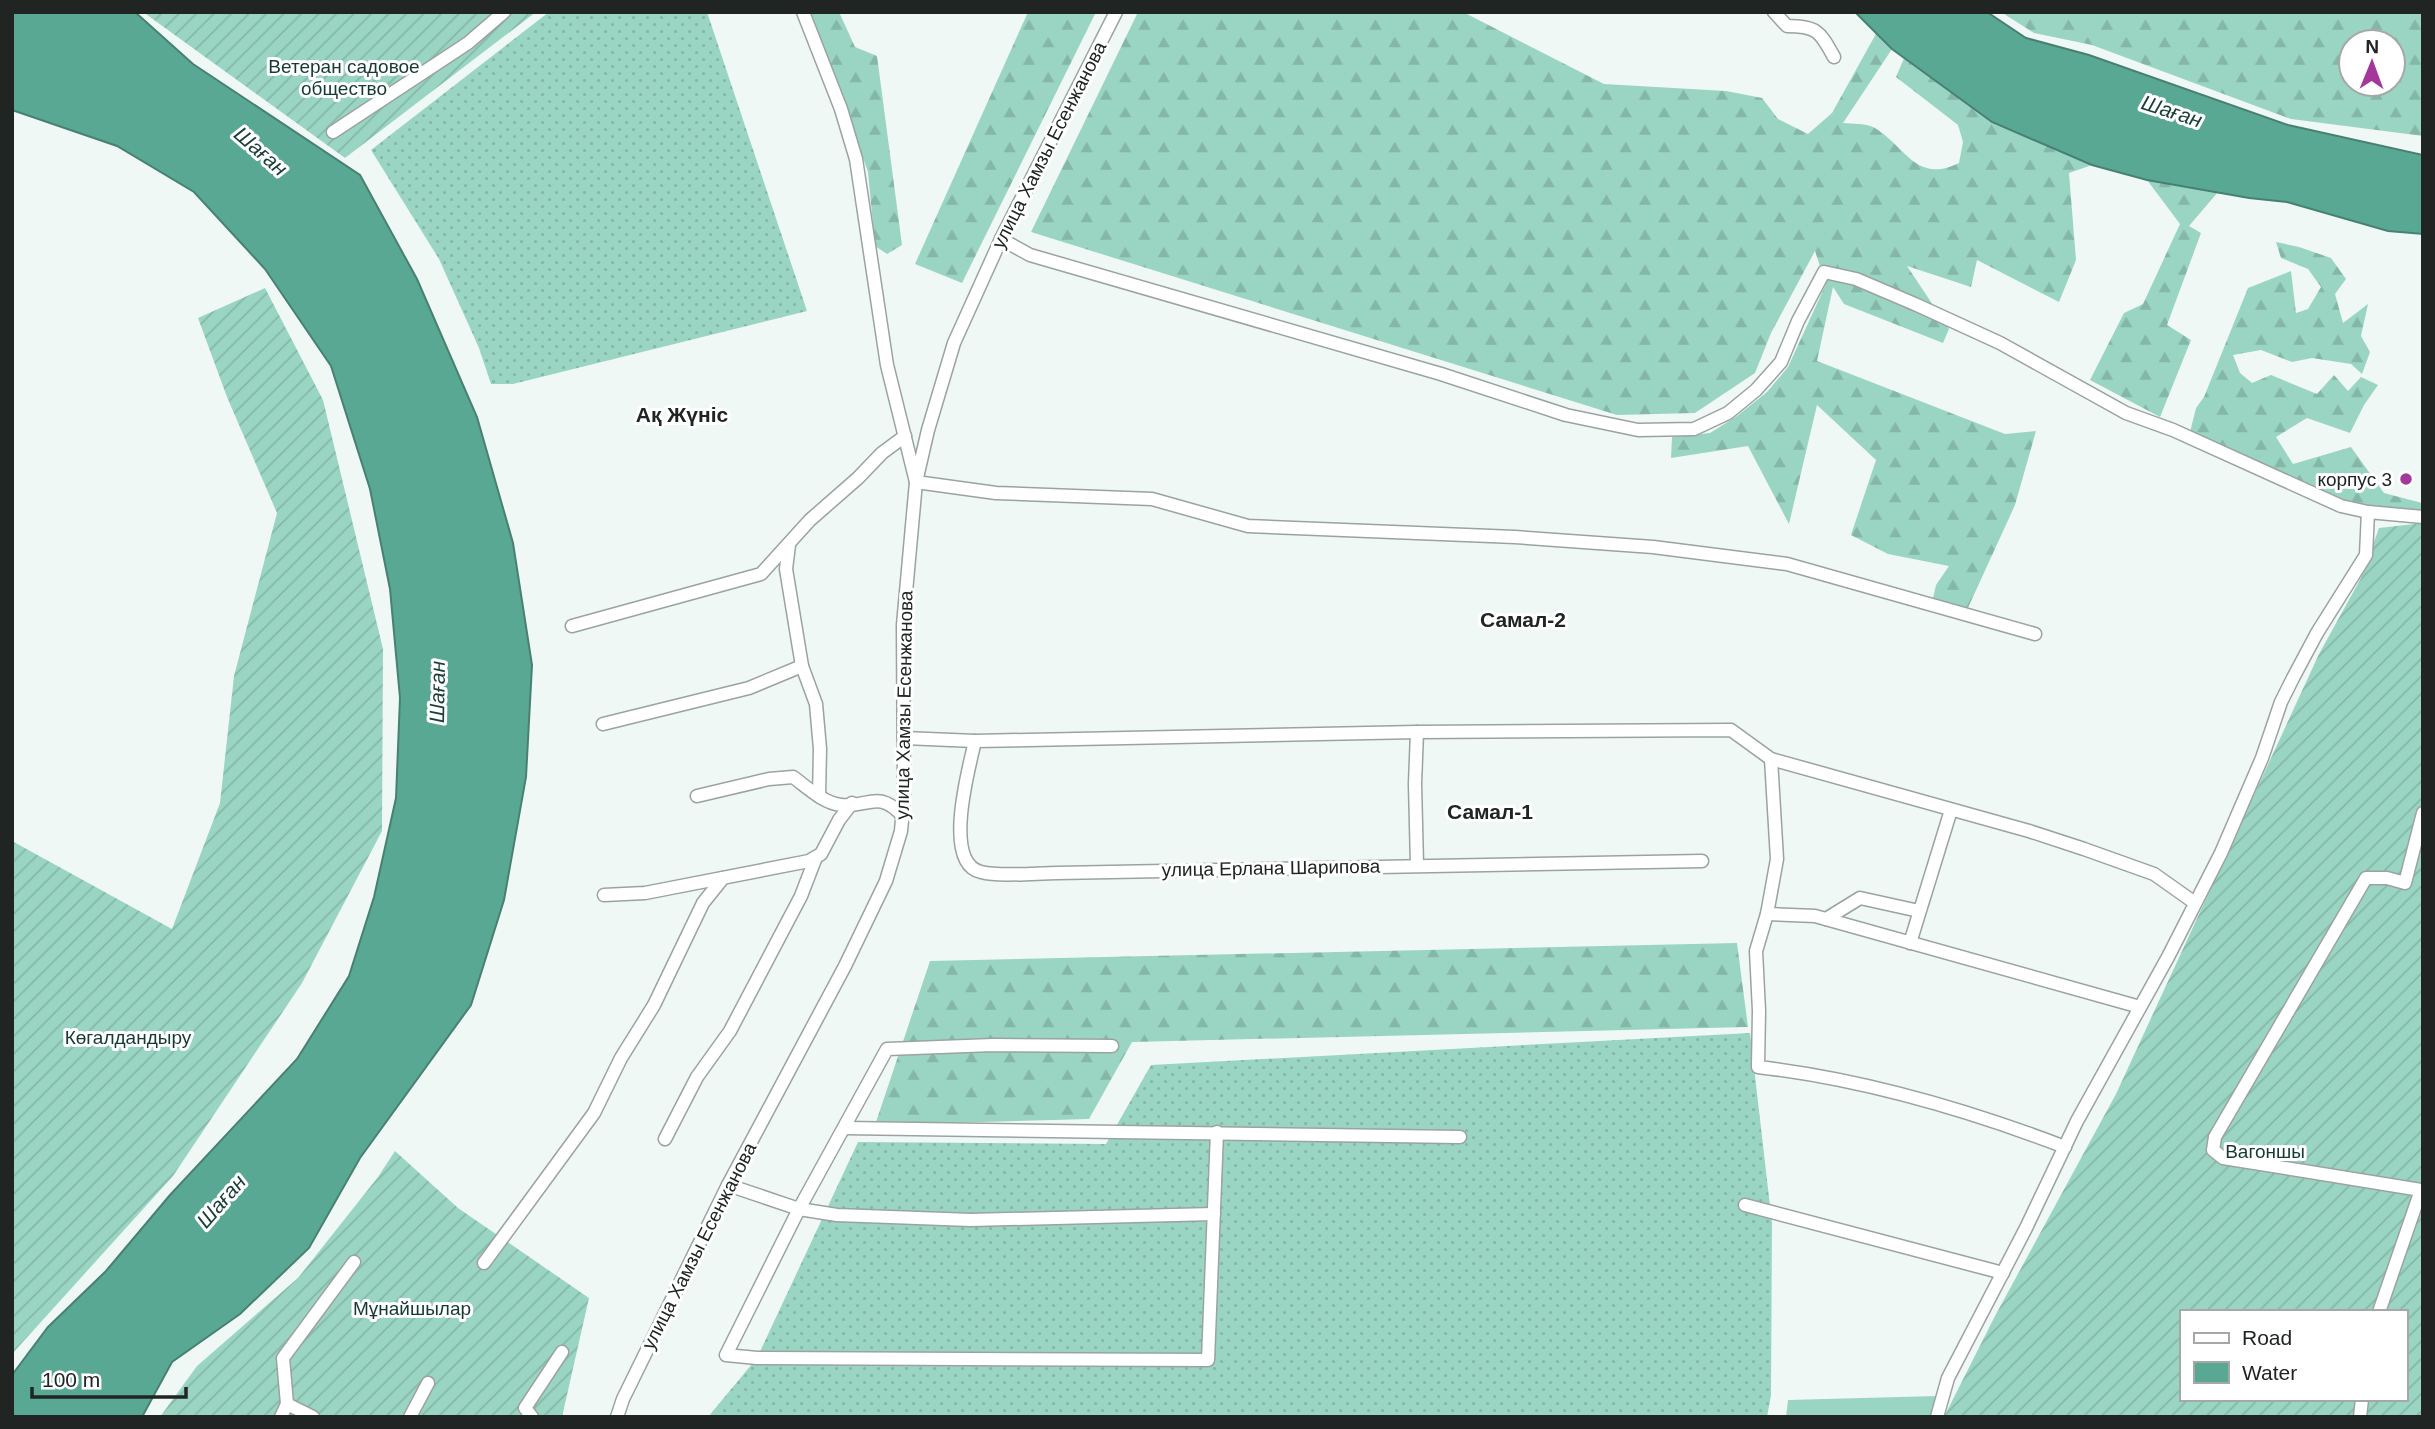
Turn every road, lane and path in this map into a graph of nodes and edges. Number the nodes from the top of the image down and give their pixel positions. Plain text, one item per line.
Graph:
1 (504, 12) edge
2 (803, 12) edge
3 (1116, 12) edge
4 (1774, 12) edge
5 (1834, 57) dead end
6 (333, 132) dead end
7 (1001, 239) junction
8 (905, 436) junction
9 (916, 482) junction
10 (2368, 513) junction
11 (2423, 517) edge
12 (789, 544) junction
13 (572, 626) dead end
14 (2035, 634) dead end
15 (802, 666) junction
16 (603, 724) dead end
17 (1417, 732) junction
18 (904, 737) junction
19 (975, 741) junction
20 (1771, 760) junction
21 (697, 796) dead end
22 (819, 796) junction
23 (852, 803) junction
24 (1951, 810) junction
25 (2423, 813) edge
26 (902, 815) junction
27 (816, 857) junction
28 (1703, 861) dead end
29 (1417, 865) junction
30 (723, 878) junction
31 (604, 895) dead end
32 (2195, 903) junction
33 (1919, 911) junction
34 (1767, 914) junction
35 (1826, 919) junction
36 (1910, 943) junction
37 (2140, 1007) junction
38 (1112, 1046) dead end
39 (845, 1128) junction
40 (1217, 1132) junction
41 (1460, 1137) dead end
42 (665, 1139) dead end
43 (2065, 1147) junction
44 (728, 1185) junction
45 (1745, 1205) dead end
46 (799, 1209) junction
47 (1214, 1214) junction
48 (354, 1262) dead end
49 (484, 1263) dead end
50 (2003, 1273) junction
51 (2380, 1310) edge
52 (562, 1352) dead end
53 (428, 1383) dead end
54 (287, 1405) junction
55 (281, 1417) edge
56 (313, 1417) edge
57 (410, 1417) edge
58 (532, 1417) edge
59 (617, 1417) edge
60 (1937, 1417) edge

1 - 6 street
2 - 8 street
3 - 7 street, улица Хамзы Есенжанова
4 - 5 street
7 - 9 street, улица Хамзы Есенжанова
7 - 10 street
8 - 9 street
8 - 12 street
9 - 14 street
9 - 18 street, улица Хамзы Есенжанова
10 - 11 street
10 - 32 street
12 - 13 street
12 - 15 street
15 - 16 street
15 - 22 street
17 - 19 street
17 - 20 street
17 - 29 street
18 - 19 street
18 - 26 street, улица Хамзы Есенжанова
19 - 29 street, улица Ерлана Шарипова
20 - 24 street
20 - 34 street
21 - 22 street
22 - 23 street
23 - 26 street
23 - 27 street
24 - 32 street
24 - 33 street
25 - 51 street
26 - 44 street, улица Хамзы Есенжанова
27 - 30 street
27 - 42 street
28 - 29 street, улица Ерлана Шарипова
30 - 31 street
30 - 49 street
32 - 37 street
33 - 35 street
33 - 36 street
34 - 35 street
34 - 43 street
35 - 36 street
36 - 37 street
37 - 43 street
38 - 39 street
39 - 40 street
39 - 46 street
40 - 41 street
40 - 47 street
43 - 50 street
44 - 46 street
44 - 59 street, улица Хамзы Есенжанова
45 - 50 street
46 - 47 street
46 - 47 street
48 - 54 street
50 - 60 street
52 - 58 street
53 - 57 street
54 - 55 street
54 - 56 street

